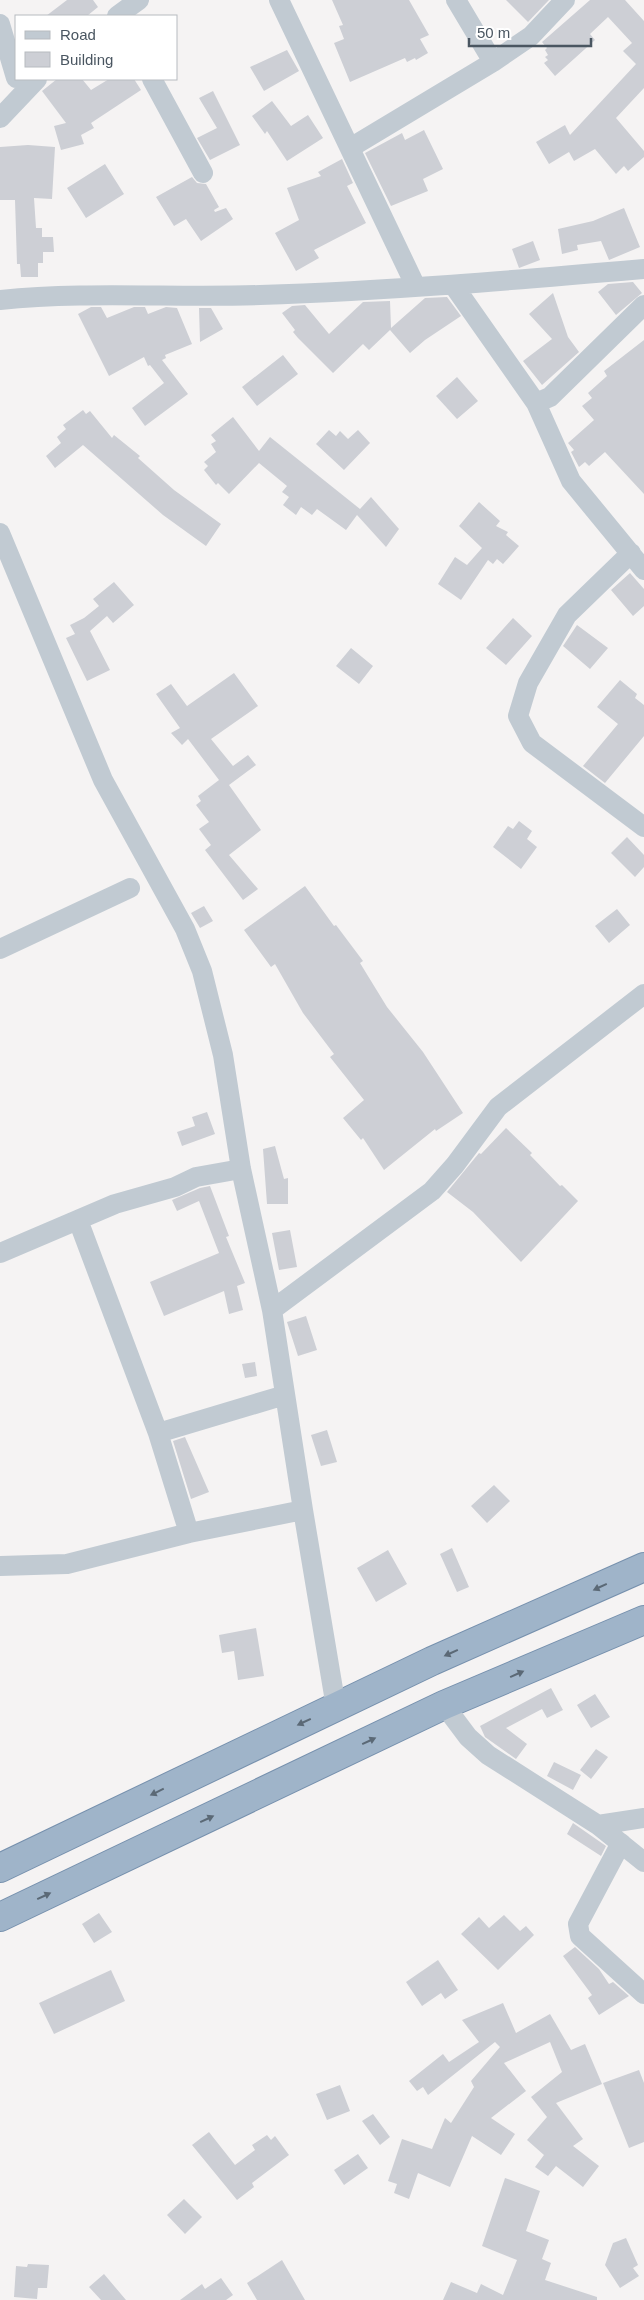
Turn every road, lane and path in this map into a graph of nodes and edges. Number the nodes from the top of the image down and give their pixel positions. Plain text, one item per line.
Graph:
1 (139, 0) edge
2 (279, 0) edge
3 (456, 0) edge
4 (564, 0) edge
5 (119, 15) edge
6 (0, 24) edge
7 (493, 62) junction
8 (15, 74) edge
9 (33, 80) edge
10 (153, 80) edge
11 (18, 84) edge
12 (0, 118) edge
13 (350, 148) junction
14 (203, 173) dead end
15 (644, 269) edge
16 (454, 286) junction
17 (416, 287) junction
18 (0, 300) edge
19 (644, 304) edge
20 (536, 404) junction
21 (0, 532) edge
22 (631, 553) junction
23 (644, 570) edge
24 (644, 827) edge
25 (130, 888) dead end
26 (0, 949) edge
27 (644, 994) edge
28 (241, 1169) junction
29 (78, 1220) junction
30 (0, 1253) edge
31 (272, 1310) junction
32 (285, 1396) junction
33 (158, 1433) junction
34 (302, 1510) junction
35 (189, 1533) junction
36 (0, 1566) edge
37 (644, 1567) edge
38 (644, 1620) edge
39 (444, 1705) junction
40 (336, 1707) junction
41 (644, 1818) edge
42 (598, 1825) junction
43 (621, 1843) junction
44 (644, 1862) edge
45 (0, 1868) edge
46 (0, 1917) edge
47 (644, 1994) edge

1 - 5 street
2 - 13 street
3 - 7 street
4 - 7 street
6 - 8 street
7 - 13 street
9 - 11 street
10 - 14 street
11 - 12 street
13 - 17 street
15 - 16 street
16 - 17 street
16 - 20 street
17 - 18 street
19 - 20 street
20 - 22 street
21 - 28 street
22 - 23 street
22 - 24 street
25 - 26 street
27 - 31 street
28 - 29 street
28 - 31 street
29 - 30 street
29 - 33 street
31 - 32 street
32 - 33 street
32 - 34 street
33 - 35 street
34 - 35 street
34 - 40 street
35 - 36 street
37 -> 40 highway
39 -> 38 highway
39 - 42 street
46 -> 39 highway
40 -> 45 highway
41 - 42 street
42 - 43 street
43 - 44 street
43 - 47 street

